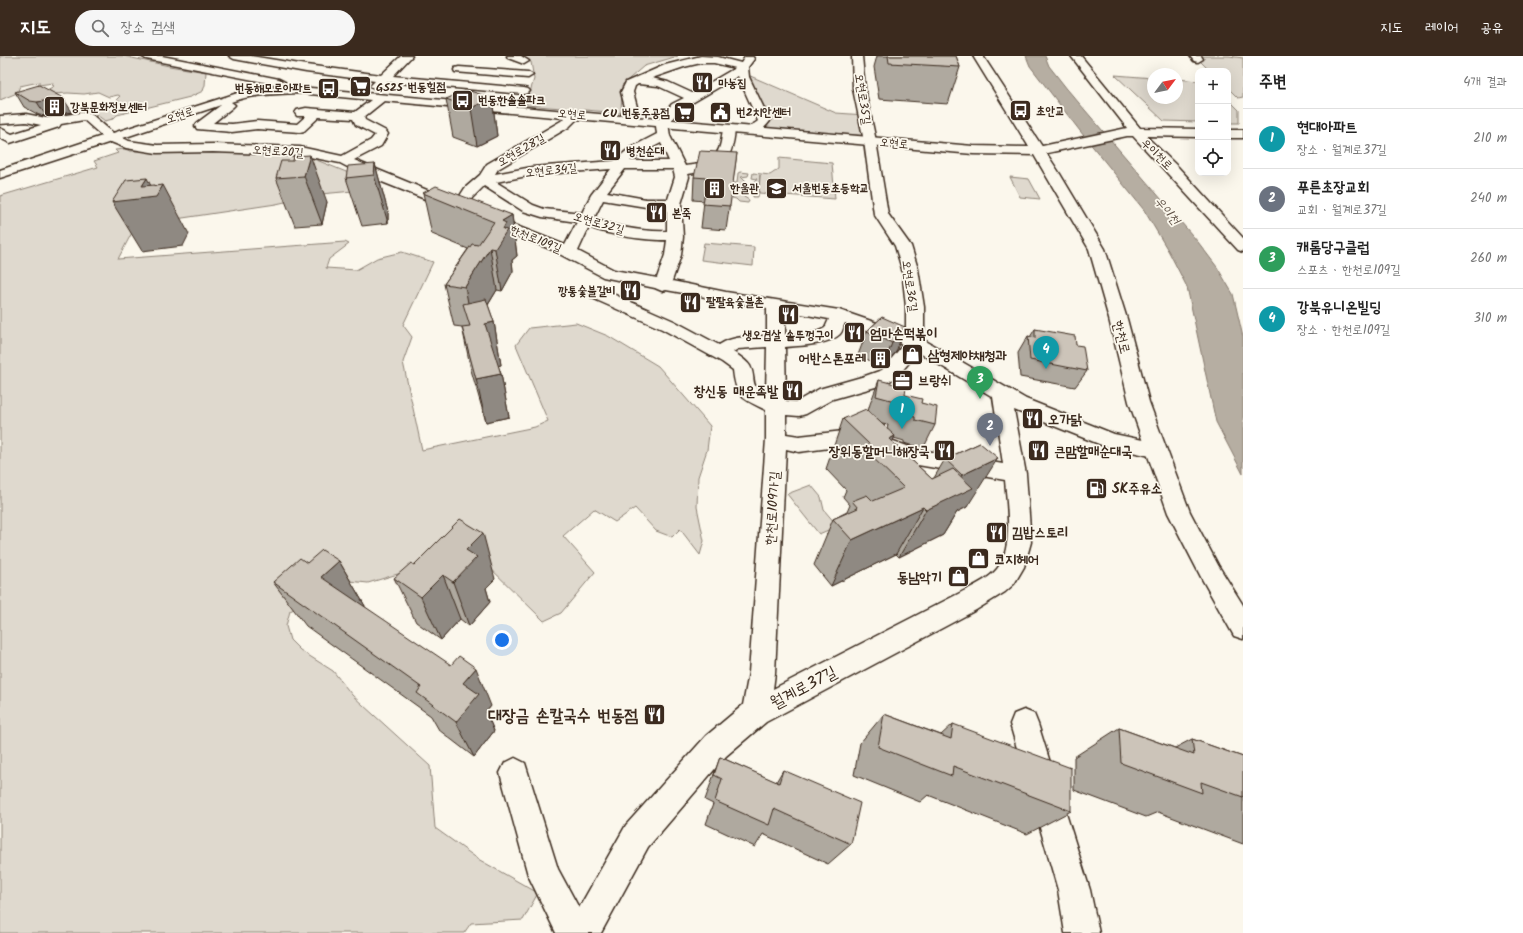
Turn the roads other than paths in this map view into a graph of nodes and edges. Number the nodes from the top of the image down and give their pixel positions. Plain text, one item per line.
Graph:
1 (151, 56) edge
2 (234, 56) edge
3 (292, 56) edge
4 (407, 56) edge
5 (752, 56) edge
6 (857, 56) edge
7 (978, 56) edge
8 (1076, 56) edge
9 (507, 58) edge
10 (479, 62) dead end
11 (381, 64) dead end
12 (279, 65) junction
13 (397, 66) junction
14 (412, 67) dead end
15 (743, 67) junction
16 (449, 69) dead end
17 (471, 71) junction
18 (528, 75) junction
19 (260, 79) junction
20 (383, 79) junction
21 (637, 80) junction
22 (459, 85) junction
23 (306, 91) junction
24 (524, 91) junction
25 (244, 94) junction
26 (365, 96) junction
27 (693, 97) junction
28 (381, 98) junction
29 (440, 108) junction
30 (519, 110) junction
31 (316, 113) junction
32 (574, 114) junction
33 (358, 116) junction
34 (625, 119) junction
35 (0, 120) edge
36 (66, 120) junction
37 (283, 127) junction
38 (663, 129) junction
39 (729, 129) junction
40 (750, 131) junction
41 (0, 132) edge
42 (1136, 132) junction
43 (1195, 133) edge
44 (1231, 134) edge
45 (1243, 134) edge
46 (110, 137) junction
47 (870, 141) junction
48 (1038, 151) junction
49 (344, 160) junction
50 (619, 165) junction
51 (679, 168) junction
52 (0, 174) edge
53 (484, 180) junction
54 (598, 195) junction
55 (674, 204) junction
56 (461, 209) junction
57 (586, 219) junction
58 (675, 235) junction
59 (1243, 247) edge
60 (569, 253) junction
61 (609, 274) junction
62 (662, 286) junction
63 (776, 305) junction
64 (839, 315) junction
65 (776, 340) junction
66 (915, 343) junction
67 (719, 353) junction
68 (1002, 395) junction
69 (776, 407) junction
70 (776, 439) junction
71 (1155, 449) junction
72 (1015, 474) junction
73 (1243, 628) edge
74 (756, 712) junction
75 (1024, 724) dead end
76 (515, 773) dead end
77 (574, 933) edge
78 (583, 933) edge
79 (1082, 933) edge

1 - 19 street
2 - 12 street
3 - 12 street
4 - 13 street
5 - 15 street
6 - 47 street, 오현로35길
7 - 48 street, 한천로
8 - 42 street, 우이천로
9 - 18 street
10 - 17 street
11 - 13 street
12 - 19 street
12 - 20 street
13 - 14 street
13 - 20 street
15 - 21 street
15 - 27 street
15 - 40 street
16 - 17 street
17 - 18 street
17 - 22 street
18 - 24 street
19 - 23 street
20 - 22 street
20 - 26 street
21 - 27 street
21 - 34 street
22 - 24 street
22 - 29 street
23 - 25 street, 오현로
23 - 26 street, 오현로
24 - 30 street
25 - 37 street
25 - 46 street, 오현로
26 - 28 street, 오현로
27 - 38 street
28 - 29 street, 오현로
28 - 33 street
29 - 30 street, 오현로
30 - 32 street, 오현로
31 - 33 street
31 - 37 street
31 - 37 street
32 - 34 street, 오현로
32 - 53 street, 오현로28길
33 - 49 street
34 - 38 street, 오현로
35 - 36 street
36 - 41 street
36 - 46 street, 오현로20길
38 - 39 street, 오현로
38 - 50 street
38 - 51 street
39 - 40 street, 오현로
39 - 51 street, 오현로34길
40 - 47 street, 오현로
42 - 43 street, 오현로
42 - 48 street, 오현로
42 - 59 street, 우이천로
44 - 45 street
46 - 49 street, 오현로20길
46 - 52 street, 오현로
47 - 48 street, 오현로
47 - 66 street, 오현로36길
48 - 71 street, 한천로
49 - 56 street, 오현로20길
50 - 51 street, 오현로34길
50 - 53 street, 오현로34길
50 - 54 street
51 - 55 street
53 - 56 street, 오현로28길
53 - 57 street, 오현로32길
54 - 55 street, 오현로32길
54 - 57 street
55 - 58 street
56 - 60 street, 한천로109길
57 - 58 street, 오현로32길
57 - 60 street
58 - 62 street
60 - 61 street, 한천로109길
61 - 62 street, 한천로109길
61 - 67 street
62 - 63 street, 한천로109길
63 - 64 street, 한천로109길
63 - 65 street, 한천로109가길
64 - 65 street
64 - 66 street, 한천로109길
65 - 67 street
65 - 69 street, 한천로109가길
66 - 68 street, 한천로109길
66 - 69 street
67 - 69 street
68 - 71 street, 한천로109길
68 - 72 street, 월계로37길
69 - 70 street, 한천로109가길
70 - 72 street
70 - 74 street, 한천로109가길
71 - 73 street, 한천로
72 - 74 street, 월계로37길
74 - 78 street, 월계로37길
75 - 79 street
76 - 77 street

